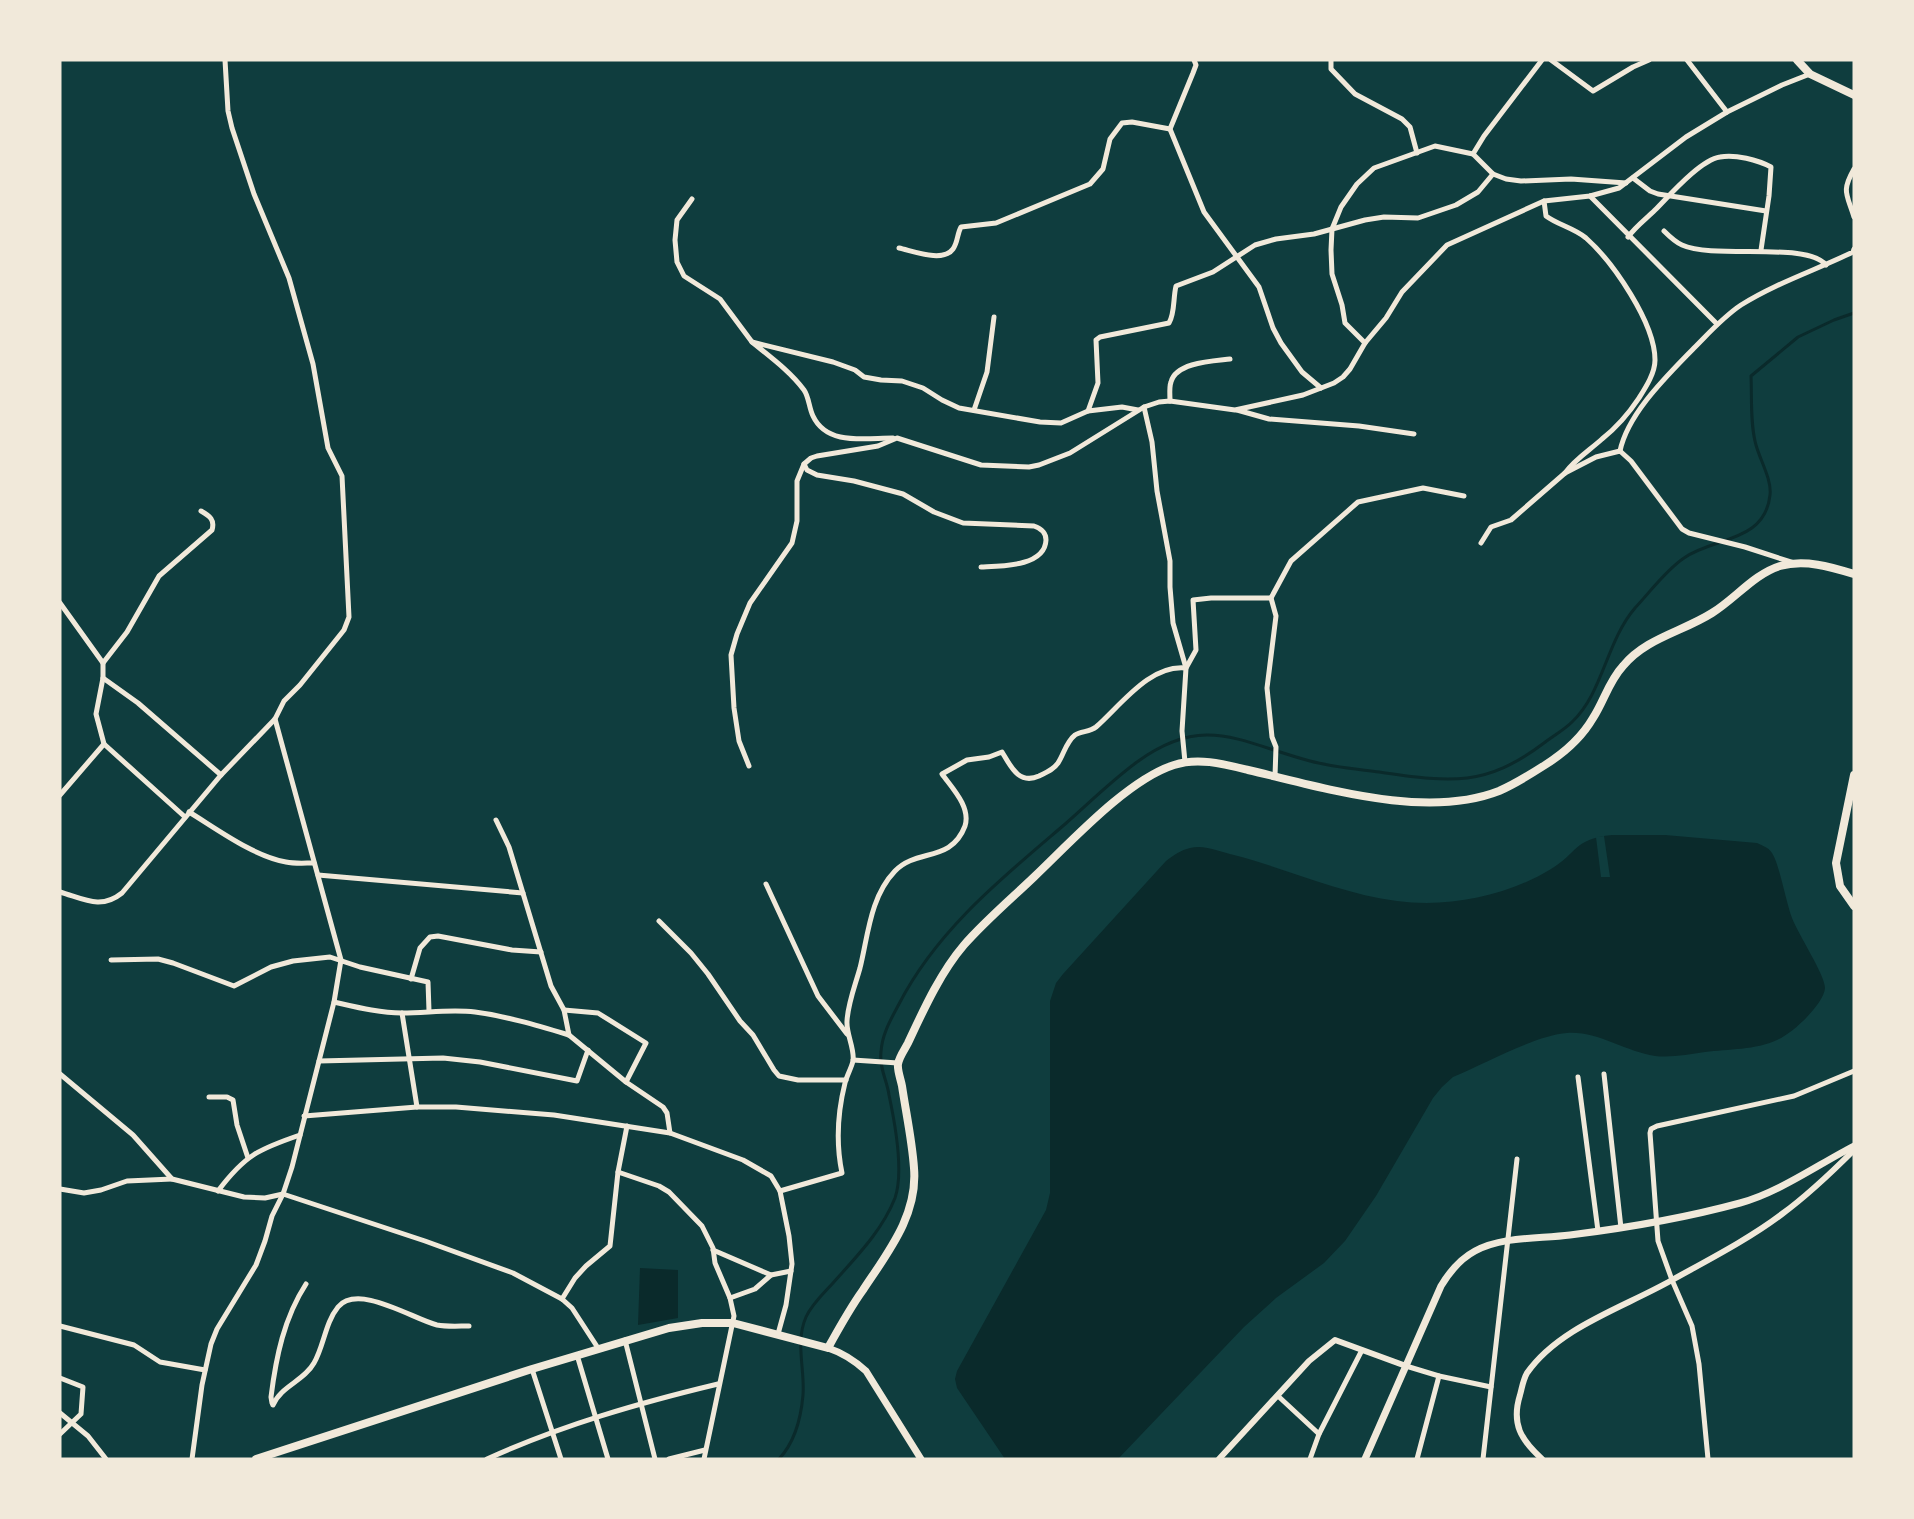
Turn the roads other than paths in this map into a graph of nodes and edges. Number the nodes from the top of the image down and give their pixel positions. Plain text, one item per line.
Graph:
1 (225, 60) edge
2 (1194, 60) edge
3 (1331, 60) edge
4 (1542, 60) edge
5 (1551, 60) edge
6 (1649, 60) edge
7 (1686, 60) edge
8 (1797, 60) edge
9 (1810, 74) junction
10 (1854, 95) edge
11 (1727, 112) junction
12 (1170, 129) junction
13 (1417, 153) junction
14 (1473, 154) junction
15 (1854, 169) edge
16 (1493, 174) junction
17 (1633, 178) junction
18 (1626, 183) junction
19 (1590, 196) junction
20 (1667, 196) junction
21 (692, 199) dead end
22 (1544, 201) junction
23 (1766, 211) junction
24 (1854, 217) edge
25 (1332, 229) junction
26 (1664, 231) dead end
27 (1629, 237) junction
28 (899, 248) dead end
29 (1854, 249) edge
30 (1761, 250) junction
31 (1237, 256) junction
32 (1826, 265) junction
33 (994, 317) dead end
34 (1717, 324) junction
35 (752, 342) junction
36 (1365, 342) junction
37 (1230, 359) dead end
38 (1321, 388) junction
39 (1170, 401) junction
40 (1141, 408) junction
41 (974, 410) junction
42 (1235, 410) junction
43 (1088, 411) junction
44 (1414, 435) dead end
45 (897, 438) junction
46 (1620, 451) junction
47 (804, 464) junction
48 (1565, 473) junction
49 (1464, 496) dead end
50 (201, 511) dead end
51 (1481, 543) dead end
52 (1795, 563) junction
53 (981, 567) dead end
54 (1854, 574) edge
55 (1271, 598) junction
56 (60, 603) edge
57 (103, 663) junction
58 (1186, 668) junction
59 (103, 678) junction
60 (274, 719) junction
61 (104, 744) junction
62 (1185, 762) junction
63 (749, 766) dead end
64 (221, 775) junction
65 (1854, 775) edge
66 (1275, 776) junction
67 (60, 795) edge
68 (189, 812) junction
69 (184, 817) junction
70 (496, 820) dead end
71 (314, 863) junction
72 (318, 876) junction
73 (766, 884) dead end
74 (60, 892) edge
75 (523, 893) junction
76 (1854, 906) edge
77 (659, 921) dead end
78 (541, 952) junction
79 (111, 960) dead end
80 (341, 960) junction
81 (411, 979) junction
82 (334, 1002) junction
83 (564, 1010) junction
84 (429, 1011) junction
85 (402, 1013) junction
86 (847, 1034) junction
87 (568, 1035) junction
88 (588, 1050) junction
89 (410, 1058) junction
90 (853, 1060) junction
91 (320, 1061) junction
92 (898, 1063) junction
93 (1854, 1071) edge
94 (60, 1074) edge
95 (1604, 1074) dead end
96 (1578, 1077) dead end
97 (846, 1080) junction
98 (626, 1082) junction
99 (209, 1097) dead end
100 (417, 1107) junction
101 (304, 1116) junction
102 (627, 1126) junction
103 (670, 1133) junction
104 (300, 1135) junction
105 (1854, 1146) edge
106 (1854, 1150) edge
107 (248, 1158) junction
108 (1517, 1159) dead end
109 (618, 1172) junction
110 (172, 1179) junction
111 (60, 1189) edge
112 (218, 1191) junction
113 (780, 1191) junction
114 (283, 1194) junction
115 (1656, 1221) junction
116 (1621, 1228) junction
117 (1598, 1231) junction
118 (1507, 1242) junction
119 (713, 1250) junction
120 (791, 1271) junction
121 (771, 1275) junction
122 (1672, 1281) junction
123 (306, 1284) dead end
124 (730, 1298) junction
125 (562, 1299) junction
126 (733, 1323) junction
127 (60, 1326) edge
128 (470, 1326) dead end
129 (777, 1334) junction
130 (625, 1340) junction
131 (598, 1348) junction
132 (828, 1348) junction
133 (1362, 1350) junction
134 (577, 1355) junction
135 (1406, 1366) junction
136 (532, 1369) junction
137 (205, 1370) junction
138 (1439, 1376) junction
139 (60, 1378) edge
140 (718, 1384) junction
141 (1491, 1387) junction
142 (1278, 1396) junction
143 (640, 1403) junction
144 (60, 1413) edge
145 (597, 1417) junction
146 (74, 1423) junction
147 (553, 1432) junction
148 (60, 1434) edge
149 (1319, 1434) junction
150 (705, 1450) junction
151 (106, 1459) edge
152 (192, 1459) edge
153 (256, 1459) edge
154 (487, 1459) edge
155 (561, 1459) edge
156 (608, 1459) edge
157 (655, 1459) edge
158 (669, 1459) edge
159 (704, 1459) edge
160 (921, 1459) edge
161 (1219, 1459) edge
162 (1310, 1459) edge
163 (1365, 1459) edge
164 (1417, 1459) edge
165 (1483, 1459) edge
166 (1542, 1459) edge
167 (1708, 1459) edge

1 - 60 street
2 - 12 street
3 - 13 street
4 - 14 street
5 - 6 street
7 - 11 street
8 - 9 main road
9 - 10 main road
9 - 11 street
11 - 17 street
12 - 28 street
12 - 31 street
13 - 14 street
13 - 25 street
14 - 16 street
15 - 24 street
16 - 18 street
16 - 25 street
17 - 18 street
17 - 20 street
18 - 19 street
19 - 22 street
19 - 27 street
20 - 23 street
20 - 23 street
20 - 27 street
21 - 35 street
22 - 36 street
22 - 48 street
23 - 30 street
25 - 31 street
25 - 36 street
26 - 30 street
27 - 34 street
29 - 32 street
30 - 32 street
31 - 38 street
31 - 43 street
32 - 34 street
33 - 41 street
34 - 46 street
35 - 41 street
35 - 45 street
36 - 38 street
37 - 39 street
38 - 42 street
39 - 40 street
39 - 42 street
40 - 43 street
40 - 45 street
40 - 58 street
41 - 43 street
42 - 44 street
45 - 47 street
46 - 48 street
46 - 52 street
47 - 53 street
47 - 63 street
48 - 51 street
49 - 55 street
50 - 57 street
52 - 54 main road
52 - 66 main road
55 - 58 street
55 - 66 street
56 - 57 street
57 - 59 street
58 - 62 street
58 - 86 street
59 - 61 street
59 - 64 street
60 - 64 street
60 - 71 street
61 - 67 street
61 - 69 street
62 - 66 main road
62 - 92 main road
64 - 68 street
65 - 76 main road
68 - 69 street
68 - 71 street
69 - 74 street
70 - 75 street
71 - 72 street
72 - 75 street
72 - 80 street
73 - 86 street
75 - 78 street
77 - 97 street
78 - 81 street
78 - 83 street
79 - 80 street
80 - 81 street
80 - 82 street
81 - 84 street
82 - 85 street
82 - 91 street
83 - 87 street
83 - 98 street
84 - 85 street
84 - 87 street
85 - 89 street
86 - 90 street
87 - 88 street
88 - 89 street
88 - 98 street
89 - 91 street
89 - 100 street
90 - 92 street
90 - 97 street
91 - 101 street
92 - 132 main road
93 - 115 street
94 - 110 street
95 - 116 street
96 - 117 street
97 - 113 street
98 - 103 street
99 - 107 street
100 - 101 street
100 - 102 street
101 - 104 street
102 - 103 street
102 - 109 street
103 - 113 street
104 - 107 street
104 - 114 street
105 - 115 main road
106 - 122 street
107 - 112 street
108 - 118 street
109 - 119 street
109 - 125 street
110 - 111 street
110 - 112 street
112 - 114 street
113 - 120 street
114 - 125 street
114 - 137 street
115 - 116 main road
115 - 122 street
116 - 117 main road
117 - 118 main road
118 - 135 main road
118 - 141 street
119 - 121 street
119 - 124 street
120 - 121 street
120 - 129 street
121 - 124 street
122 - 166 street
122 - 167 street
123 - 128 street
124 - 126 street
125 - 131 street
126 - 129 main road
126 - 130 main road
126 - 140 street
127 - 137 street
129 - 132 main road
130 - 131 main road
130 - 143 street
131 - 134 main road
132 - 160 main road
133 - 135 street
133 - 142 street
133 - 149 street
134 - 136 main road
134 - 145 street
135 - 138 street
135 - 163 main road
136 - 147 street
136 - 153 main road
137 - 152 street
138 - 141 street
138 - 164 street
139 - 146 street
140 - 143 street
140 - 150 street
141 - 165 street
142 - 149 street
142 - 161 street
143 - 145 street
143 - 157 street
144 - 146 street
145 - 147 street
145 - 156 street
146 - 148 street
146 - 151 street
147 - 154 street
147 - 155 street
149 - 162 street
150 - 158 street
150 - 159 street

